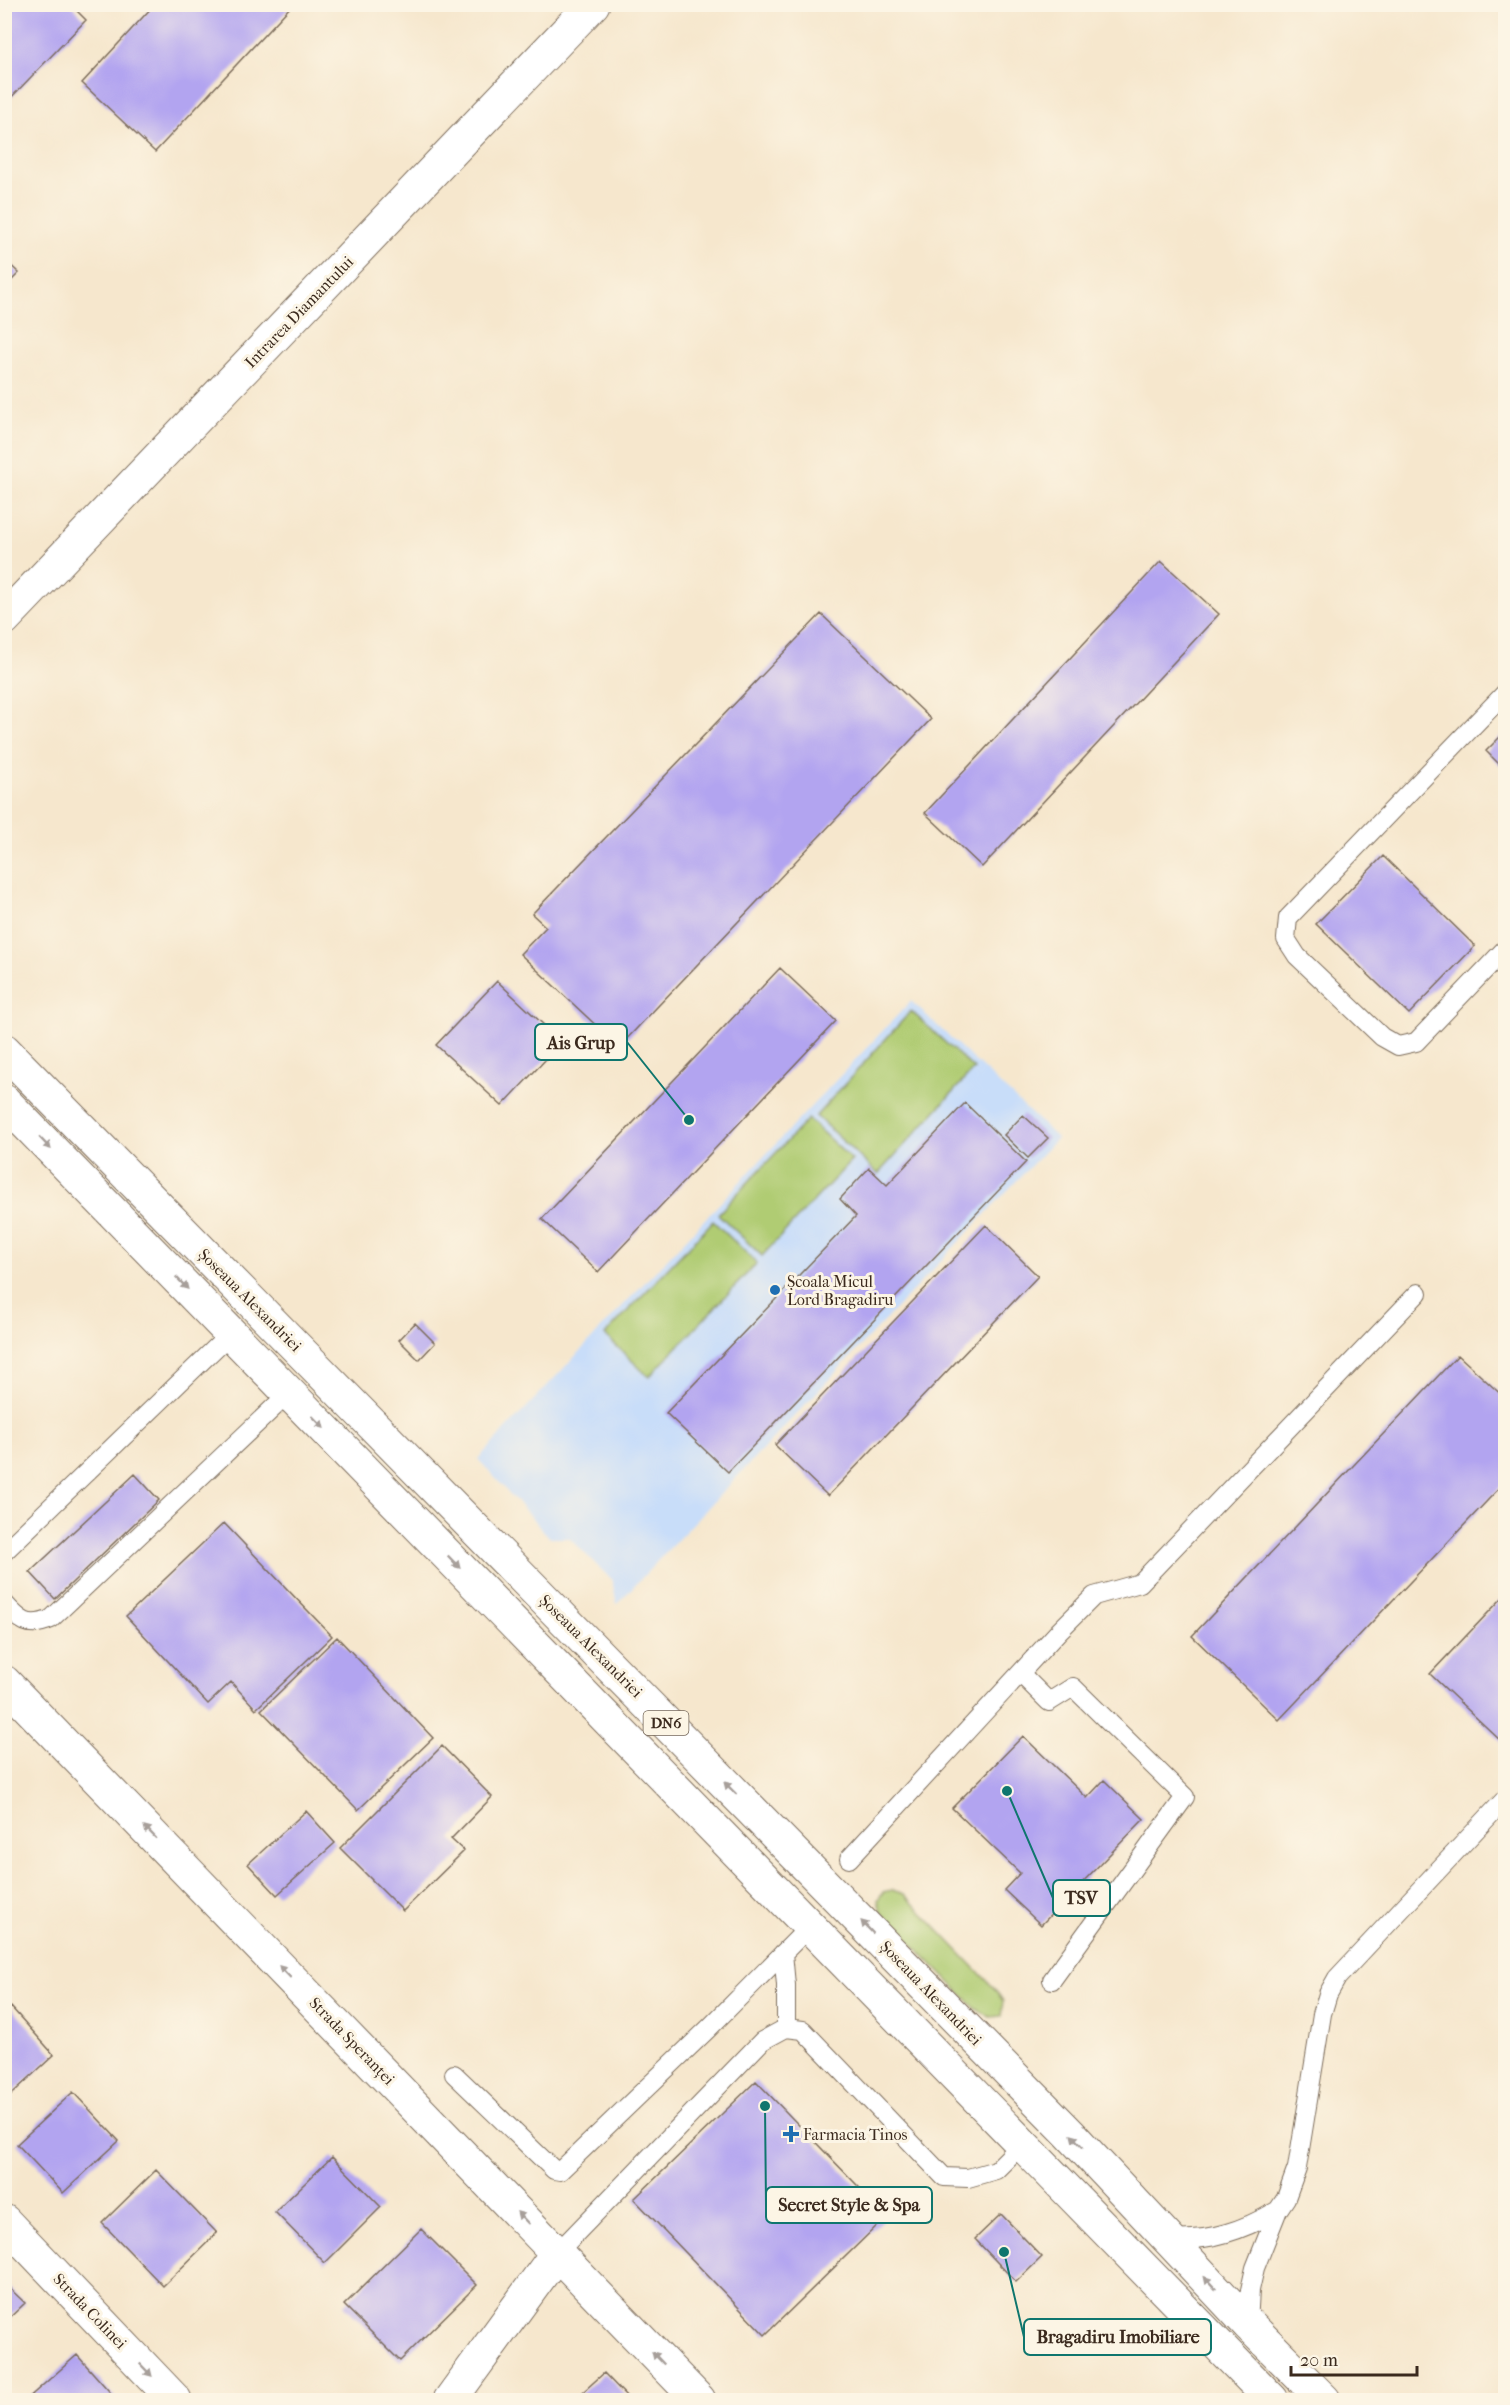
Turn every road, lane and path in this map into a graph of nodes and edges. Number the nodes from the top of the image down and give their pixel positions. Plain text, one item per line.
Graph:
1 (593, 4) edge
2 (4, 619) edge
3 (1506, 692) edge
4 (1506, 948) edge
5 (4, 1050) edge
6 (4, 1101) edge
7 (1418, 1293) dead end
8 (231, 1333) junction
9 (289, 1393) junction
10 (4, 1552) edge
11 (6, 1609) edge
12 (1020, 1673) junction
13 (4, 1682) edge
14 (1506, 1798) edge
15 (849, 1859) dead end
16 (810, 1926) junction
17 (783, 1953) junction
18 (1052, 1980) dead end
19 (786, 2028) junction
20 (454, 2074) dead end
21 (1022, 2144) junction
22 (1278, 2210) junction
23 (4, 2221) edge
24 (1170, 2239) junction
25 (556, 2253) junction
26 (1248, 2324) junction
27 (175, 2400) edge
28 (450, 2400) edge
29 (699, 2400) edge
30 (1272, 2400) edge
31 (1324, 2400) edge

1 - 2 main road, Intrarea Diamantului
3 - 4 lane
24 -> 5 main road, Șoseaua Alexandriei / DN6
6 -> 8 main road, DN6
7 - 12 lane
8 - 9 main road, DN6
8 - 10 lane
9 - 11 lane
9 -> 16 main road, DN6
12 - 15 lane
12 - 18 lane
25 -> 13 main road, Strada Speranței
14 - 22 lane
16 - 17 lane
16 - 21 main road, DN6
17 - 19 lane
17 - 20 lane
19 - 21 lane
19 - 25 lane
21 - 30 main road, DN6
22 - 24 lane
22 - 26 lane
23 -> 27 main road, Strada Colinei
26 -> 24 main road, Șoseaua Alexandriei / DN6
25 - 28 main road
29 -> 25 main road, Strada Speranței
26 - 31 main road, Șoseaua Alexandriei / DN6

